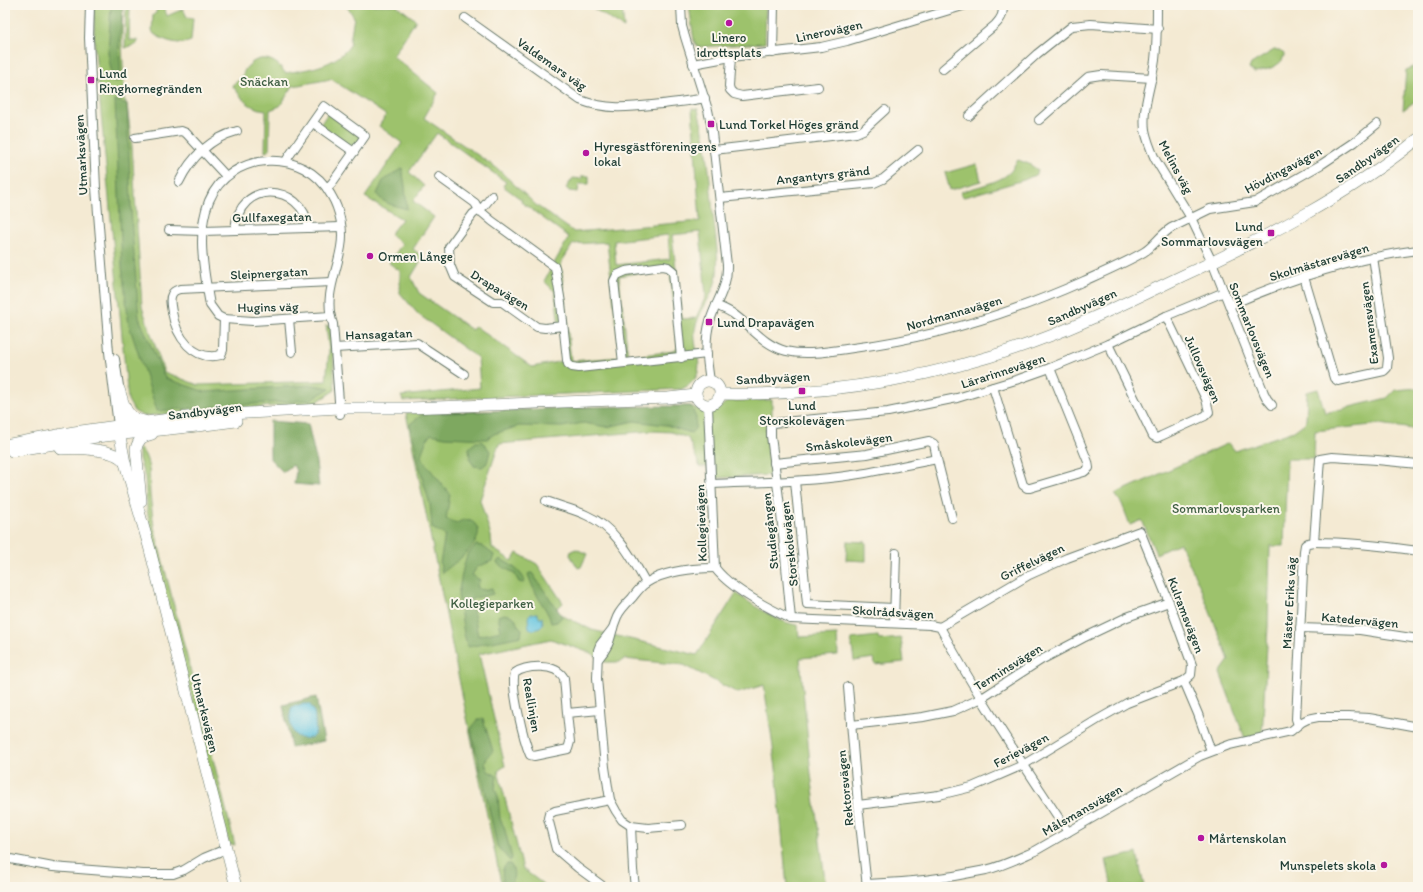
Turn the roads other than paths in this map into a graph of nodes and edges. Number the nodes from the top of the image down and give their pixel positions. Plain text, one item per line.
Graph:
1 (90, 5) edge
2 (681, 5) edge
3 (774, 5) edge
4 (966, 5) edge
5 (1003, 5) edge
6 (1157, 5) edge
7 (465, 18) dead end
8 (1158, 29) junction
9 (773, 53) junction
10 (731, 57) junction
11 (693, 64) junction
12 (943, 69) dead end
13 (1152, 78) junction
14 (818, 87) dead end
15 (705, 98) junction
16 (885, 110) dead end
17 (969, 116) dead end
18 (1039, 120) dead end
19 (312, 122) junction
20 (1377, 124) dead end
21 (237, 131) dead end
22 (135, 138) dead end
23 (1418, 139) edge
24 (202, 150) junction
25 (714, 150) junction
26 (918, 150) dead end
27 (354, 152) junction
28 (286, 162) junction
29 (226, 176) junction
30 (439, 177) dead end
31 (179, 182) dead end
32 (327, 188) junction
33 (492, 196) dead end
34 (720, 198) junction
35 (479, 210) junction
36 (1191, 218) junction
37 (341, 227) junction
38 (309, 228) junction
39 (169, 230) dead end
40 (235, 230) junction
41 (203, 231) junction
42 (1418, 250) edge
43 (1373, 258) junction
44 (1212, 262) junction
45 (1304, 277) junction
46 (332, 282) junction
47 (207, 288) junction
48 (1224, 292) junction
49 (106, 303) junction
50 (716, 305) junction
51 (1230, 305) junction
52 (330, 316) junction
53 (1166, 316) junction
54 (224, 319) junction
55 (289, 319) junction
56 (563, 326) junction
57 (1108, 344) junction
58 (335, 348) junction
59 (292, 352) dead end
60 (707, 354) junction
61 (681, 358) junction
62 (623, 363) junction
63 (1050, 368) junction
64 (464, 374) dead end
65 (710, 381) junction
66 (993, 387) junction
67 (119, 389) junction
68 (721, 394) junction
69 (696, 395) junction
70 (1272, 405) dead end
71 (708, 406) junction
72 (340, 411) junction
73 (146, 422) junction
74 (197, 426) junction
75 (122, 430) junction
76 (5, 445) edge
77 (5, 453) edge
78 (937, 459) junction
79 (126, 463) junction
80 (774, 463) junction
81 (1418, 464) edge
82 (795, 481) junction
83 (777, 482) junction
84 (712, 484) junction
85 (546, 501) dead end
86 (142, 506) junction
87 (952, 518) dead end
88 (1140, 530) joint
89 (1314, 542) junction
90 (149, 546) junction
91 (1418, 551) edge
92 (896, 553) dead end
93 (715, 568) junction
94 (646, 583) junction
95 (1169, 602) junction
96 (807, 604) joint
97 (894, 608) junction
98 (791, 619) junction
99 (894, 623) junction
100 (940, 627) junction
101 (1300, 628) junction
102 (1418, 639) edge
103 (1184, 681) junction
104 (848, 687) dead end
105 (982, 698) junction
106 (600, 710) junction
107 (567, 713) junction
108 (851, 725) junction
109 (1298, 725) junction
110 (1418, 728) edge
111 (1212, 751) junction
112 (1023, 765) junction
113 (610, 800) junction
114 (858, 804) junction
115 (682, 825) dead end
116 (631, 826) junction
117 (1068, 832) junction
118 (226, 849) junction
119 (5, 858) edge
120 (867, 886) edge
121 (236, 887) edge
122 (604, 887) edge
123 (635, 887) edge

1 - 49 street, Utmarksvägen
2 - 11 street
3 - 9 street
4 - 9 street, Linerovägen
5 - 12 street
6 - 8 street, Melins väg
7 - 15 street, Valdemars väg
8 - 13 street, Melins väg
8 - 17 street
9 - 10 street, Linerovägen
10 - 11 street, Linerovägen
10 - 14 street
11 - 15 street
13 - 18 street
13 - 36 street, Melins väg
15 - 25 street
16 - 25 street
19 - 27 street
19 - 27 street
19 - 28 street
20 - 36 street, Hövdingavägen
21 - 24 street
22 - 24 street
23 - 44 main road, Sandbyvägen
24 - 29 street
24 - 31 street
25 - 34 street
26 - 34 street, Angantyrs gränd
27 - 32 street
28 - 29 street, Hugins väg
28 - 32 street, Hugins väg
29 - 41 street, Hugins väg
30 - 35 street
32 - 37 street, Hugins väg
33 - 35 street, Drapavägen
34 - 50 street
35 - 56 street
35 - 56 street, Drapavägen
36 - 44 street, Melins väg
36 - 50 street, Nordmannavägen
37 - 38 street, Gullfaxegatan
37 - 46 street, Hugins väg
38 - 40 street, Gullfaxegatan
38 - 40 street
39 - 41 street, Gullfaxegatan
40 - 41 street, Gullfaxegatan
41 - 47 street, Hugins väg
42 - 43 street, Skolmästarevägen
43 - 45 street, Skolmästarevägen
43 - 45 street, Examensvägen
44 - 48 street, Sommarlovsvägen
44 - 68 main road, Sandbyvägen
45 - 51 street, Skolmästarevägen
46 - 47 street, Sleipnergatan
46 - 52 street, Hugins väg
47 - 54 street, Hugins väg
47 - 54 street, Sleipnergatan
48 - 51 street, Sommarlovsvägen
48 - 53 street, Lärarinnevägen
49 - 67 street, Utmarksvägen
49 - 75 street, Utmarksvägen
50 - 60 street
51 - 70 street, Sommarlovsvägen
52 - 55 street, Hugins väg
52 - 58 street, Hugins väg
53 - 57 street, Lärarinnevägen
53 - 57 street, Jullovsvägen
54 - 55 street, Hugins väg
55 - 59 street
56 - 62 street
57 - 63 street, Lärarinnevägen
58 - 64 street, Hansagatan
58 - 72 street, Hugins väg
60 - 61 street
60 - 65 street
61 - 62 street
61 - 62 street
63 - 66 street, Lärarinnevägen
63 - 66 street
65 - 68 main road, Sandbyvägen
65 - 69 main road
66 - 80 street, Lärarinnevägen
67 - 73 main road
67 - 75 street, Utmarksvägen
68 - 71 main road, Sandbyvägen
69 - 71 main road
69 - 72 main road, Sandbyvägen
71 - 84 street, Kollegievägen
72 - 73 main road, Sandbyvägen
72 - 74 main road, Sandbyvägen
73 - 75 main road, Sandbyvägen
74 - 75 main road, Sandbyvägen
74 - 86 main road
75 - 76 main road, Sandbyvägen
75 - 77 main road, Sandbyvägen
75 - 79 main road, Utmarksvägen
75 - 86 main road, Utmarksvägen
77 - 79 main road
78 - 80 street, Småskolevägen
78 - 82 street
78 - 87 street, Småskolevägen
79 - 90 main road, Utmarksvägen
80 - 83 street
81 - 89 street
82 - 83 street
82 - 96 street, Storskolevägen
83 - 84 street, Studiegången
83 - 98 street, Studiegången
84 - 93 street, Kollegievägen
85 - 94 street
86 - 90 main road, Utmarksvägen
88 - 95 street, Kulramsvägen
88 - 100 street, Griffelvägen
89 - 91 street
89 - 101 street, Mäster Eriks väg
90 - 118 main road, Utmarksvägen
92 - 97 street
93 - 94 street, Kollegievägen
93 - 98 street, Skolrådsvägen
94 - 106 street, Kollegievägen
95 - 103 street, Kulramsvägen
95 - 105 street, Terminsvägen
96 - 97 street, Skolrådsvägen
97 - 99 street
98 - 99 street, Skolrådsvägen
99 - 100 street, Skolrådsvägen
100 - 105 street, Skolrådsvägen
101 - 102 street, Katedervägen
101 - 109 street, Mäster Eriks väg
103 - 111 street
103 - 112 street, Ferievägen
104 - 108 street, Rektorsvägen
105 - 108 street, Terminsvägen
105 - 112 street, Skolrådsvägen
106 - 107 street
106 - 113 street, Kollegievägen
107 - 107 street, Reallinjen
108 - 114 street, Rektorsvägen
109 - 110 street, Målsmansvägen
109 - 111 street, Målsmansvägen
111 - 117 street, Målsmansvägen
112 - 114 street, Ferievägen
112 - 117 street, Skolrådsvägen
113 - 116 street, Kollegievägen
113 - 122 street
114 - 120 street, Rektorsvägen
115 - 116 street
116 - 123 street
117 - 120 street, Målsmansvägen
118 - 119 street
118 - 121 main road, Utmarksvägen

